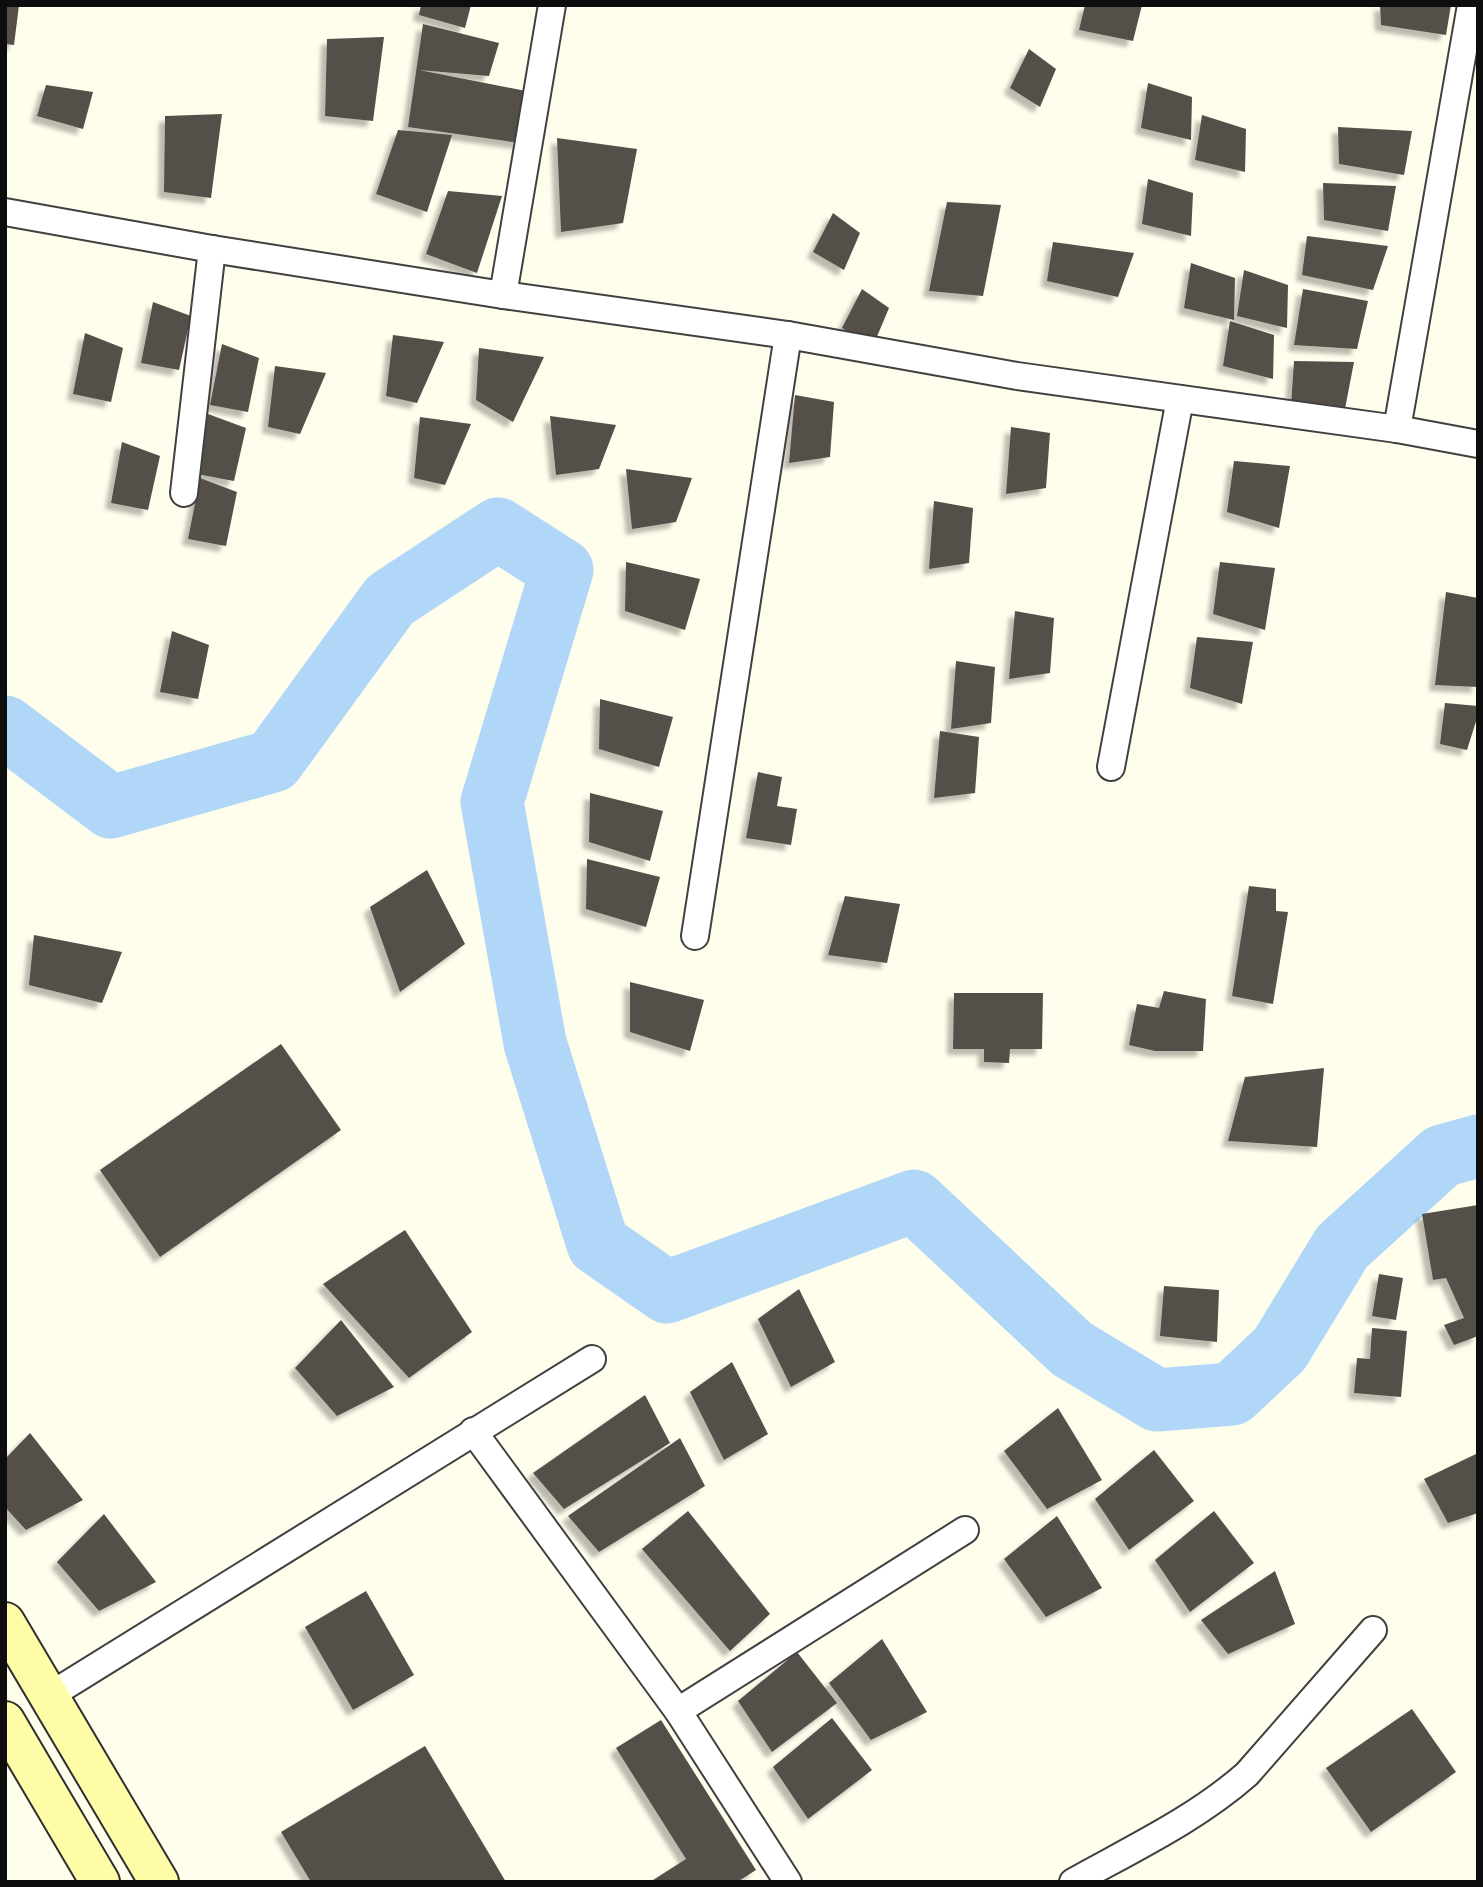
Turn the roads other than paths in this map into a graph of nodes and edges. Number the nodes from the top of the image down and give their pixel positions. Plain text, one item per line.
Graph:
1 (552, 5) edge
2 (1471, 5) edge
3 (5, 212) edge
4 (212, 249) junction
5 (503, 295) junction
6 (788, 335) junction
7 (1180, 399) junction
8 (1397, 429) junction
9 (1478, 444) edge
10 (184, 493) dead end
11 (1111, 767) dead end
12 (695, 936) dead end
13 (592, 1359) dead end
14 (473, 1431) junction
15 (965, 1530) dead end
16 (5, 1622) edge
17 (1373, 1630) dead end
18 (49, 1696) junction
19 (678, 1711) junction
20 (5, 1721) edge
21 (100, 1882) edge
22 (159, 1882) edge
23 (788, 1882) edge
24 (1073, 1882) edge

1 - 5 street
2 - 8 street
3 - 4 street
4 - 5 street
4 - 10 street
5 - 6 street
6 - 7 street
6 - 12 street
7 - 8 street
7 - 11 street
8 - 9 street
13 - 14 street
14 - 18 street
14 - 19 street
15 - 19 street
16 - 18 street
17 - 24 street
18 - 22 street
19 - 23 street
20 - 21 street

